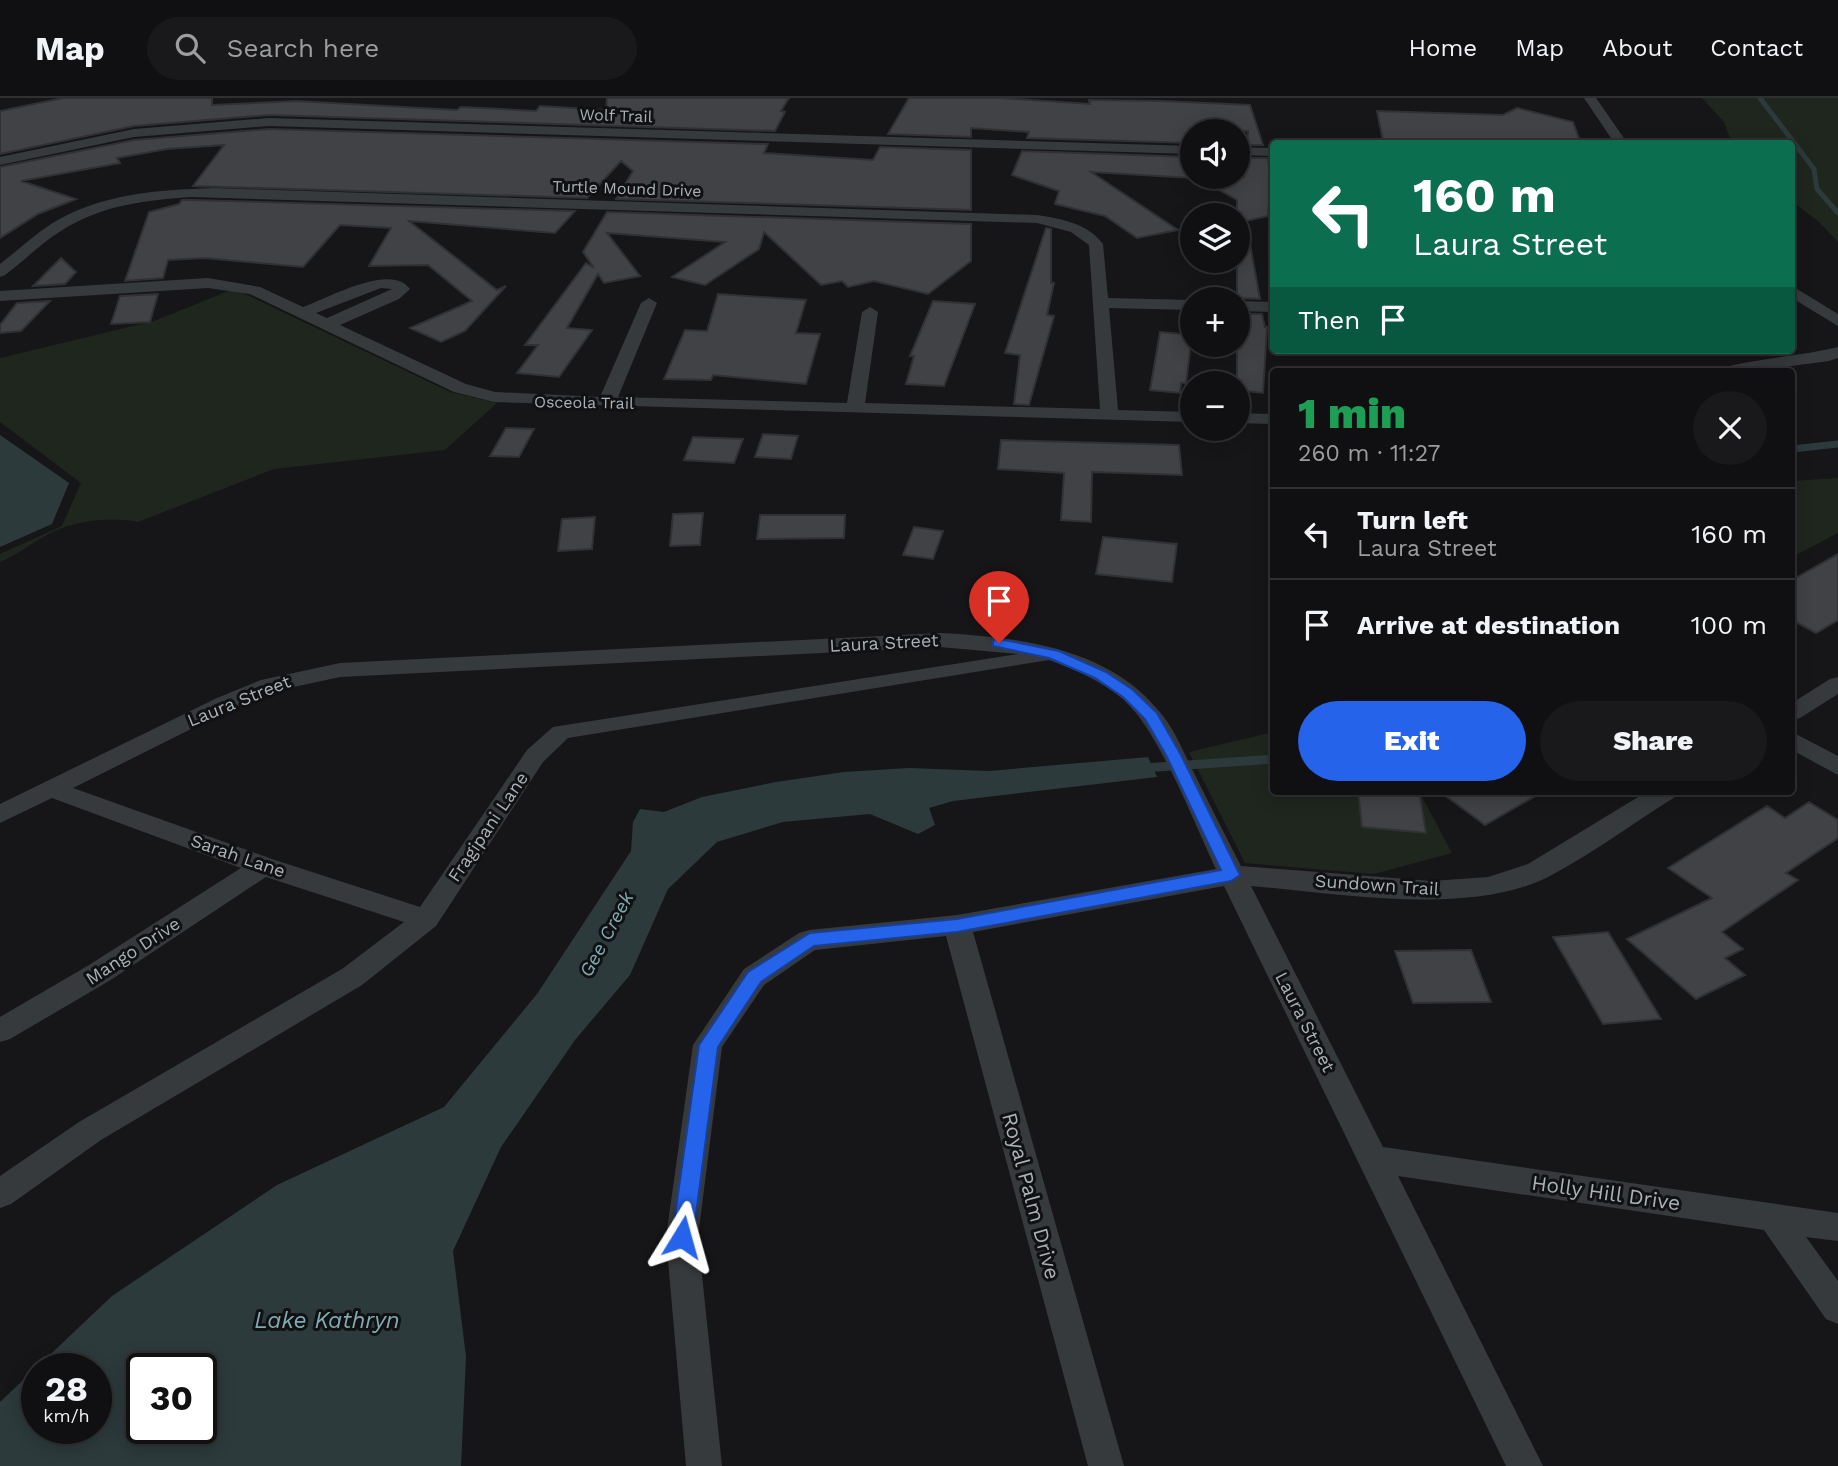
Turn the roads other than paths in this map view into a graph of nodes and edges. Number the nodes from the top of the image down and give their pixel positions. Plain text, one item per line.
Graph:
1 (1578, 98) edge
2 (1590, 98) edge
3 (1619, 140) edge
4 (1180, 150) edge
5 (1250, 151) edge
6 (1270, 152) edge
7 (0, 162) edge
8 (0, 272) edge
9 (1795, 293) edge
10 (0, 296) edge
11 (649, 303) dead end
12 (1102, 303) junction
13 (1180, 305) edge
14 (1250, 306) edge
15 (1270, 307) edge
16 (303, 313) junction
17 (870, 313) dead end
18 (1838, 320) edge
19 (327, 324) junction
20 (1838, 352) edge
21 (1748, 368) edge
22 (607, 402) junction
23 (855, 408) junction
24 (1109, 415) junction
25 (1180, 417) edge
26 (1250, 418) edge
27 (1270, 419) edge
28 (1054, 654) junction
29 (1838, 684) edge
30 (1795, 711) edge
31 (1795, 742) edge
32 (1838, 768) edge
33 (51, 789) junction
34 (1660, 795) edge
35 (0, 814) edge
36 (263, 866) junction
37 (1231, 875) junction
38 (426, 919) junction
39 (957, 925) junction
40 (0, 1031) edge
41 (1374, 1159) junction
42 (0, 1194) edge
43 (1773, 1217) junction
44 (1838, 1227) edge
45 (1838, 1308) edge
46 (704, 1466) edge
47 (1106, 1466) edge
48 (1525, 1466) edge

1 - 2 street
2 - 3 street
4 - 7 street, Wolf Trail
5 - 6 street
8 - 12 street, Turtle Mound Drive
9 - 18 street
10 - 16 street, Osceola Trail
11 - 22 street
12 - 13 street
12 - 24 street, Turtle Mound Drive
14 - 15 street
16 - 19 street, Osceola Trail
16 - 19 street
17 - 23 street
19 - 22 street, Osceola Trail
20 - 21 street
22 - 23 street, Osceola Trail
23 - 24 street, Osceola Trail
24 - 25 street, Osceola Trail
26 - 27 street
28 - 33 street, Laura Street
28 - 37 street, Laura Street
28 - 38 street, Fragipani Lane
29 - 30 street
31 - 32 street
33 - 35 street, Laura Street
33 - 36 street, Sarah Lane
34 - 37 street, Sundown Trail
36 - 38 street, Sarah Lane
36 - 40 street, Mango Drive
37 - 39 street, Sundown Trail
37 - 41 street, Laura Street
38 - 42 street, Fragipani Lane
39 - 46 street, Sundown Trail
39 - 47 street, Royal Palm Drive
41 - 43 street, Holly Hill Drive
41 - 48 street, Laura Street
43 - 44 street, Holly Hill Drive
43 - 45 street

